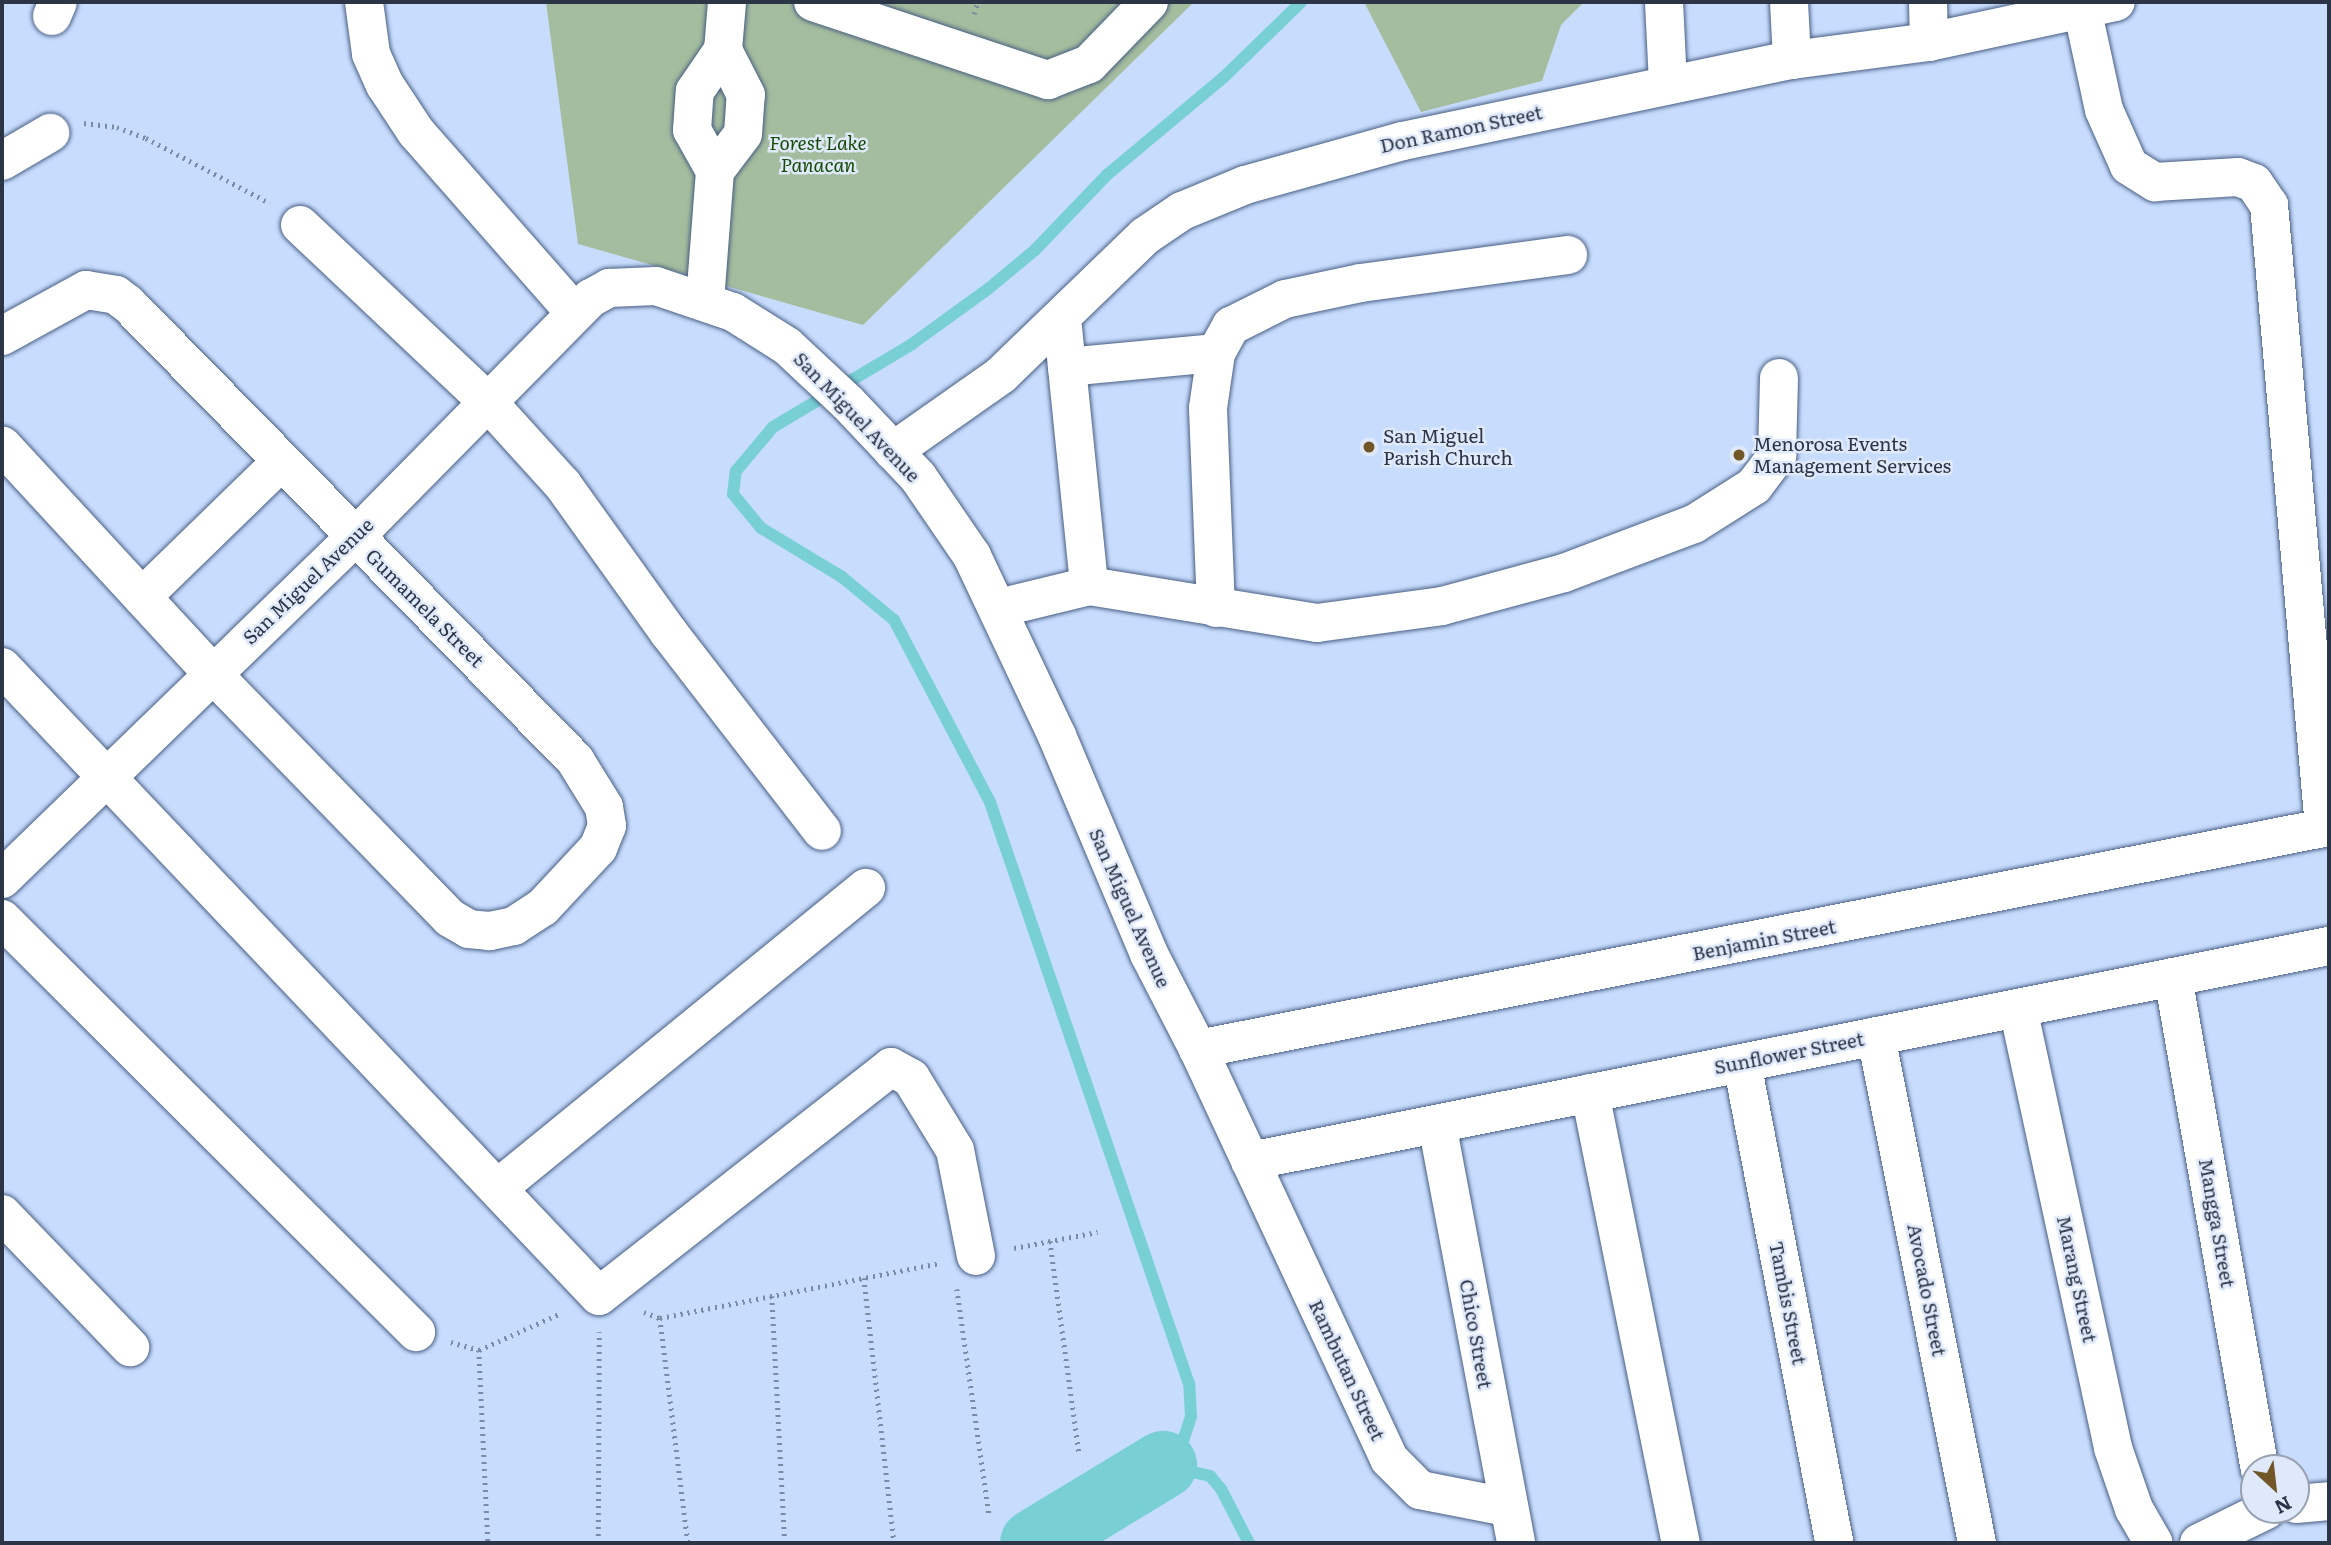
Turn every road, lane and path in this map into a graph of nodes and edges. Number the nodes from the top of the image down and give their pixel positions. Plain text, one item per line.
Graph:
1 (364, 2) edge
2 (727, 2) edge
3 (813, 2) edge
4 (1149, 2) edge
5 (1664, 2) edge
6 (1789, 2) edge
7 (1928, 2) edge
8 (2073, 7) edge
9 (1929, 42) junction
10 (723, 50) junction
11 (1792, 60) junction
12 (1668, 85) junction
13 (50, 133) joint
14 (2, 161) edge
15 (715, 171) junction
16 (300, 225) joint
17 (1568, 255) dead end
18 (705, 301) junction
19 (574, 312) junction
20 (1062, 318) junction
21 (2, 336) edge
22 (1216, 353) junction
23 (1067, 367) junction
24 (1779, 378) dead end
25 (486, 400) junction
26 (2, 445) edge
27 (893, 451) junction
28 (281, 462) junction
29 (355, 537) junction
30 (1089, 586) junction
31 (142, 597) junction
32 (999, 608) junction
33 (1216, 608) junction
34 (2, 667) edge
35 (213, 674) junction
36 (108, 776) junction
37 (2327, 828) edge
38 (822, 831) dead end
39 (2, 879) edge
40 (866, 888) dead end
41 (2, 919) edge
42 (2329, 948) edge
43 (2173, 977) junction
44 (2018, 1008) junction
45 (1876, 1036) junction
46 (1198, 1049) junction
47 (1742, 1063) junction
48 (1590, 1093) junction
49 (1437, 1124) junction
50 (1250, 1161) junction
51 (499, 1188) junction
52 (2, 1214) edge
53 (1097, 1232) dead end
54 (1050, 1241) junction
55 (964, 1258) junction
56 (864, 1278) junction
57 (599, 1296) junction
58 (772, 1296) junction
59 (660, 1318) junction
60 (416, 1332) joint
61 (130, 1347) dead end
62 (479, 1350) junction
63 (1079, 1453) dead end
64 (2258, 1454) edge
65 (2329, 1502) edge
66 (2310, 1503) edge
67 (1507, 1507) junction
68 (989, 1514) dead end
69 (2240, 1523) edge
70 (488, 1543) edge
71 (598, 1543) edge
72 (688, 1543) edge
73 (785, 1543) edge
74 (894, 1543) edge
75 (1516, 1543) edge
76 (1681, 1543) edge
77 (1834, 1543) edge
78 (1977, 1543) edge
79 (2154, 1543) edge
80 (2199, 1543) edge

1 - 19 street
2 - 10 street
3 - 4 street
5 - 12 street
6 - 11 street
7 - 9 street
8 - 9 street, Don Ramon Street
8 - 37 street
9 - 11 street, Don Ramon Street
10 - 15 street
10 - 15 street
11 - 12 street, Don Ramon Street
12 - 20 street, Don Ramon Street
13 - 14 street
13 - 16 path
15 - 18 street
16 - 25 street
17 - 22 street
18 - 19 street, San Miguel Avenue
18 - 27 street, San Miguel Avenue
19 - 25 street, San Miguel Avenue
20 - 23 street
20 - 27 street, Don Ramon Street
21 - 28 street, Gumamela Street
22 - 23 street
22 - 33 street
23 - 30 street
24 - 33 street
25 - 29 street, San Miguel Avenue
25 - 38 street
26 - 31 street
27 - 32 street, San Miguel Avenue
28 - 29 street, Gumamela Street
28 - 31 street
29 - 35 street, San Miguel Avenue
29 - 35 street, Gumamela Street
30 - 32 street
30 - 33 street
31 - 35 street
32 - 46 street, San Miguel Avenue
34 - 36 street
35 - 36 street, San Miguel Avenue
36 - 39 street, San Miguel Avenue
36 - 51 street
37 - 46 street, Benjamin Street
40 - 51 street
41 - 60 street
42 - 43 street, Sunflower Street
43 - 44 street, Sunflower Street
43 - 64 street, Mangga Street
44 - 45 street, Sunflower Street
44 - 79 street, Marang Street
45 - 47 street, Sunflower Street
45 - 78 street, Avocado Street
46 - 50 street, San Miguel Avenue
47 - 48 street, Sunflower Street
47 - 77 street, Tambis Street
48 - 49 street, Sunflower Street
48 - 76 street
49 - 50 street, Sunflower Street
49 - 67 street, Chico Street
50 - 67 street, Rambutan Street
51 - 57 street
52 - 61 street
53 - 54 path
54 - 55 path
54 - 63 path
55 - 56 path
55 - 57 street
55 - 68 path
56 - 58 path
56 - 74 path
57 - 59 path
57 - 62 path
57 - 71 path
58 - 59 path
58 - 73 path
59 - 72 path
60 - 62 path
62 - 70 path
65 - 66 street
67 - 75 street, Chico Street
69 - 80 street

